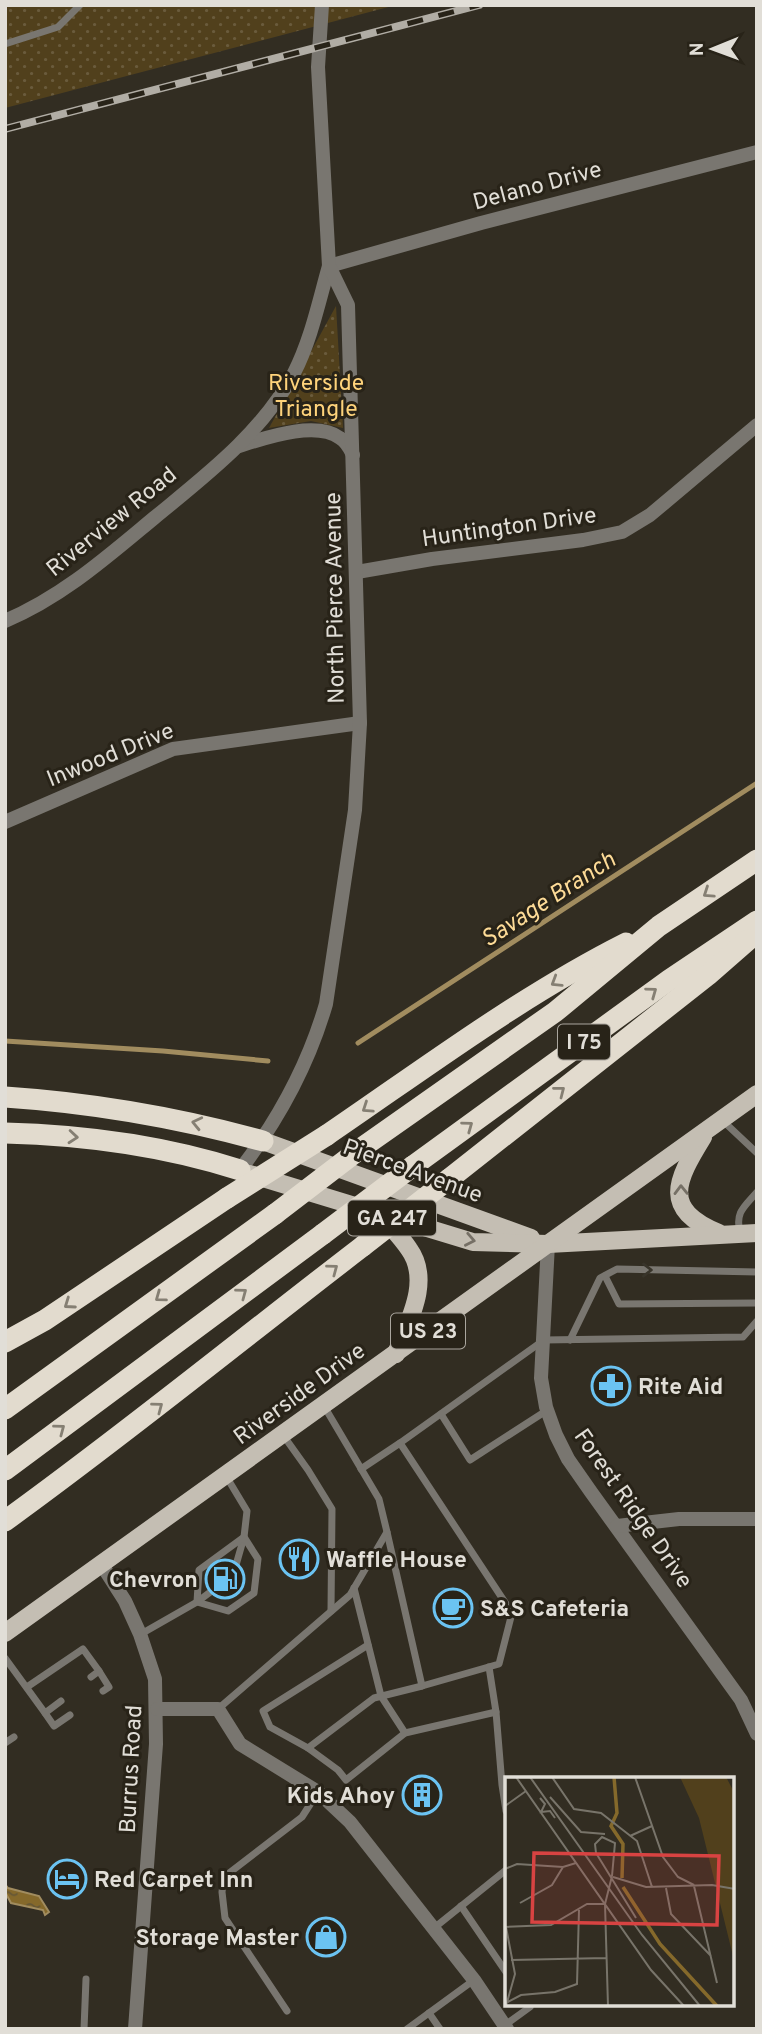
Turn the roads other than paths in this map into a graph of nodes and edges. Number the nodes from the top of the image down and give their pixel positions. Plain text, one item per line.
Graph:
1 (80, 5) edge
2 (322, 5) edge
3 (5, 44) edge
4 (757, 152) edge
5 (330, 266) junction
6 (757, 425) edge
7 (239, 446) junction
8 (354, 457) junction
9 (357, 572) junction
10 (5, 621) edge
11 (359, 723) junction
12 (5, 821) edge
13 (757, 860) edge
14 (757, 921) edge
15 (659, 926) junction
16 (757, 933) edge
17 (757, 1094) edge
18 (5, 1097) edge
19 (714, 1125) junction
20 (5, 1133) edge
21 (263, 1141) junction
22 (757, 1153) edge
23 (240, 1170) junction
24 (757, 1192) edge
25 (381, 1215) junction
26 (740, 1234) edge
27 (548, 1244) junction
28 (757, 1272) edge
29 (605, 1276) junction
30 (757, 1303) edge
31 (757, 1321) edge
32 (544, 1340) junction
33 (570, 1340) junction
34 (5, 1342) edge
35 (396, 1354) junction
36 (324, 1406) junction
37 (5, 1409) edge
38 (547, 1410) junction
39 (441, 1414) junction
40 (283, 1435) junction
41 (400, 1443) junction
42 (361, 1469) junction
43 (5, 1470) edge
44 (226, 1476) junction
45 (757, 1519) edge
46 (5, 1521) edge
47 (617, 1526) junction
48 (387, 1532) junction
49 (244, 1537) junction
50 (102, 1565) junction
51 (234, 1572) dead end
52 (217, 1587) dead end
53 (354, 1588) junction
54 (197, 1602) junction
55 (331, 1611) junction
56 (5, 1633) edge
57 (140, 1634) junction
58 (368, 1645) junction
59 (5, 1658) edge
60 (489, 1667) junction
61 (99, 1671) junction
62 (92, 1677) dead end
63 (422, 1686) junction
64 (27, 1687) junction
65 (103, 1691) dead end
66 (381, 1696) junction
67 (61, 1701) dead end
68 (157, 1709) junction
69 (218, 1709) junction
70 (496, 1712) junction
71 (46, 1713) junction
72 (70, 1715) dead end
73 (405, 1733) junction
74 (757, 1734) edge
75 (14, 1737) dead end
76 (5, 1743) edge
77 (308, 1748) junction
78 (318, 1792) junction
79 (505, 1801) edge
80 (505, 1871) edge
81 (461, 1906) junction
82 (434, 1928) junction
83 (505, 1971) edge
84 (86, 1979) dead end
85 (474, 1980) junction
86 (529, 2006) edge
87 (287, 2011) dead end
88 (429, 2012) junction
89 (506, 2027) edge
90 (84, 2029) edge
91 (135, 2029) edge
92 (407, 2029) edge
93 (440, 2029) edge

1 - 3 lane
2 - 5 street, North Pierce Avenue
4 - 5 street, Delano Drive
5 - 7 street, Riverview Road
5 - 8 street, North Pierce Avenue
6 - 9 street, Huntington Drive
7 - 8 street, Riverview Road
7 - 10 street, Riverview Road
8 - 9 street, North Pierce Avenue
9 - 11 street, North Pierce Avenue
11 - 12 street, Inwood Drive
11 - 21 street, North Pierce Avenue
13 -> 15 highway, I 75
43 -> 14 highway, I 75, bridge
15 -> 34 highway, bridge
15 -> 37 highway, I 75, bridge
46 -> 16 highway, bridge
17 - 19 main road, Riverside Drive / US 23
21 -> 18 highway
19 - 22 lane
26 -> 19 main road
19 - 27 main road, Riverside Drive / US 23
20 -> 23 highway
21 - 23 street, North Pierce Avenue
21 - 27 main road, Pierce Avenue / GA 247
23 - 25 main road, Pierce Avenue / GA 247
24 - 26 lane
25 -> 27 main road, Pierce Avenue / GA 247
25 - 35 main road
26 - 27 main road, Pierce Avenue / GA 247
27 - 32 street, Forest Ridge Drive
27 - 35 main road, Riverside Drive / US 23
29 -> 28 lane
29 - 30 lane
29 - 33 lane
31 - 33 lane
32 - 33 lane
32 - 38 street, Forest Ridge Drive
32 - 39 lane
35 - 36 main road, Riverside Drive / US 23
36 - 40 main road, Riverside Drive / US 23
36 - 42 lane
38 - 39 lane
38 - 47 street, Forest Ridge Drive
39 - 41 lane
40 - 44 main road, Riverside Drive / US 23
40 - 55 lane
41 - 42 lane
41 - 60 lane
42 - 48 lane
44 - 49 lane
44 - 50 main road, Riverside Drive / US 23
45 - 47 street
47 - 74 street, Forest Ridge Drive
48 - 53 lane
48 - 63 lane
49 - 51 lane
49 - 54 lane
49 - 54 lane
50 - 56 main road, Riverside Drive / US 23
50 - 57 street, Burrus Road
52 - 54 lane
53 - 55 lane
53 - 58 lane
54 - 57 lane
55 - 69 lane
57 - 68 street, Burrus Road
58 - 66 lane
58 - 77 lane
59 - 64 lane
60 - 63 lane
60 - 70 lane
61 - 62 lane
61 - 64 lane
61 - 65 lane
63 - 66 lane
64 - 71 lane
66 - 73 lane
66 - 77 lane
67 - 71 lane
68 - 69 street
68 - 91 street, Burrus Road
69 - 78 street
70 - 73 lane
70 - 79 lane
71 - 72 lane
73 - 77 lane
75 - 76 lane
78 - 82 street
78 - 87 lane
80 - 81 lane
81 - 82 lane
81 - 83 lane
82 - 85 street
84 - 90 lane
85 - 88 lane
85 - 89 street
86 - 89 lane
88 - 92 lane
88 - 93 lane

